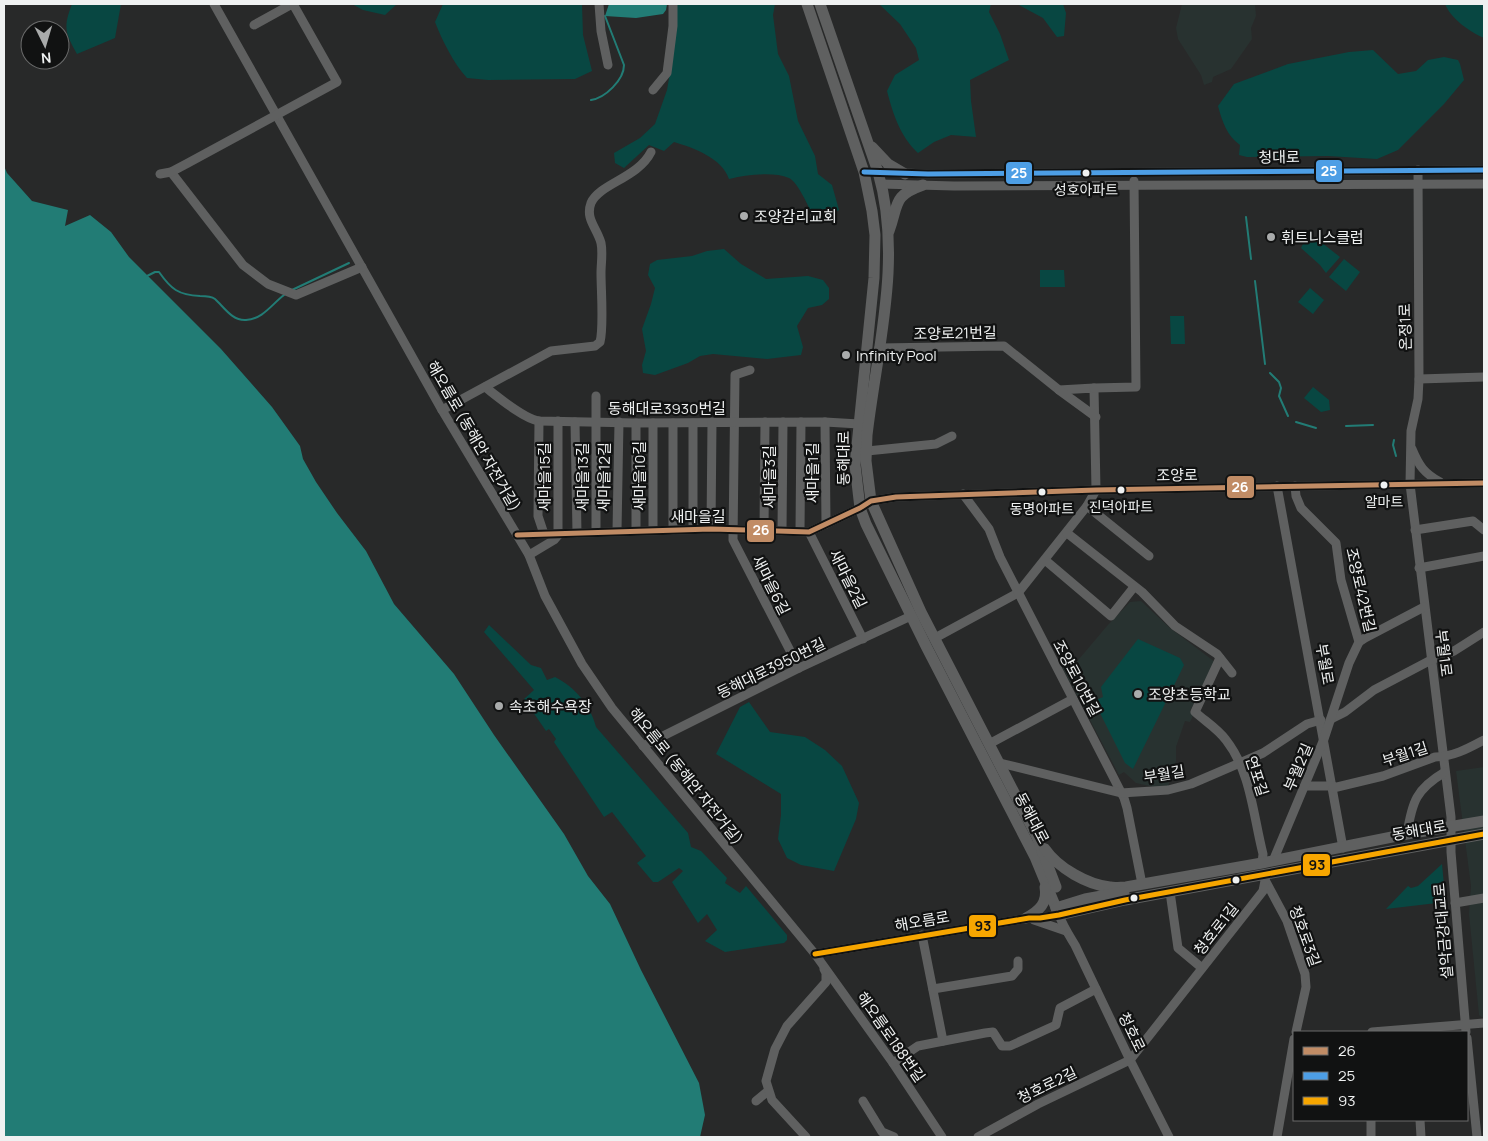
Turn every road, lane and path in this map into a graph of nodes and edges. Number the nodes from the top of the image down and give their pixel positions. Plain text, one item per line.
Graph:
1 (214, 4) edge
2 (292, 4) edge
3 (599, 4) edge
4 (673, 4) edge
5 (807, 4) edge
6 (820, 4) edge
7 (254, 25) dead end
8 (608, 64) dead end
9 (653, 90) dead end
10 (277, 115) junction
11 (868, 141) junction
12 (651, 152) dead end
13 (1484, 169) edge
14 (1418, 170) junction
15 (171, 172) junction
16 (878, 172) junction
17 (1134, 173) junction
18 (160, 174) dead end
19 (905, 174) junction
20 (983, 174) junction
21 (866, 178) junction
22 (881, 184) junction
23 (1418, 184) junction
24 (1484, 184) edge
25 (923, 185) junction
26 (1134, 185) junction
27 (984, 186) junction
28 (888, 235) junction
29 (362, 267) junction
30 (879, 348) junction
31 (750, 370) dead end
32 (1484, 377) edge
33 (1420, 379) junction
34 (485, 387) junction
35 (1094, 388) junction
36 (1059, 390) junction
37 (596, 396) dead end
38 (442, 410) junction
39 (1096, 417) junction
40 (539, 420) junction
41 (558, 421) junction
42 (734, 421) junction
43 (576, 422) junction
44 (596, 422) junction
45 (619, 422) junction
46 (712, 422) junction
47 (765, 422) junction
48 (783, 422) junction
49 (801, 422) junction
50 (825, 422) junction
51 (636, 423) junction
52 (653, 423) junction
53 (673, 423) junction
54 (693, 423) junction
55 (859, 424) junction
56 (952, 436) dead end
57 (1410, 445) junction
58 (866, 451) junction
59 (1442, 483) junction
60 (1484, 483) edge
61 (1410, 484) junction
62 (1277, 486) junction
63 (1295, 486) junction
64 (1096, 490) junction
65 (963, 494) junction
66 (871, 501) junction
67 (1087, 506) junction
68 (860, 508) junction
69 (826, 524) junction
70 (693, 529) junction
71 (711, 529) junction
72 (652, 530) junction
73 (673, 530) junction
74 (733, 530) junction
75 (764, 530) junction
76 (1415, 530) junction
77 (1484, 530) edge
78 (617, 531) junction
79 (636, 531) junction
80 (576, 532) junction
81 (596, 532) junction
82 (782, 532) junction
83 (804, 532) junction
84 (559, 533) junction
85 (1067, 533) junction
86 (517, 534) junction
87 (544, 534) junction
88 (529, 555) junction
89 (1149, 556) dead end
90 (1484, 556) edge
91 (1045, 560) junction
92 (1419, 568) junction
93 (1134, 588) junction
94 (1018, 594) junction
95 (1424, 607) junction
96 (911, 616) junction
97 (1484, 632) edge
98 (863, 639) junction
99 (930, 640) junction
100 (1359, 642) junction
101 (1220, 658) junction
102 (1432, 660) junction
103 (798, 668) junction
104 (1232, 673) dead end
105 (1073, 699) junction
106 (1331, 719) junction
107 (1321, 720) junction
108 (1324, 739) junction
109 (1484, 740) edge
110 (989, 744) junction
111 (644, 746) junction
112 (1443, 757) junction
113 (1000, 763) junction
114 (1241, 763) junction
115 (1445, 772) junction
116 (1305, 786) junction
117 (1333, 787) junction
118 (1121, 793) junction
119 (1484, 821) edge
120 (1451, 826) junction
121 (1407, 834) junction
122 (1484, 834) edge
123 (1037, 837) junction
124 (1451, 840) junction
125 (1343, 848) junction
126 (1267, 862) junction
127 (1044, 878) junction
128 (1178, 878) junction
129 (1264, 878) junction
130 (1142, 884) junction
131 (1170, 892) junction
132 (1484, 898) edge
133 (1455, 903) junction
134 (1061, 910) junction
135 (1030, 918) junction
136 (1068, 934) junction
137 (922, 935) junction
138 (816, 954) junction
139 (1018, 961) dead end
140 (1202, 968) junction
141 (933, 989) junction
142 (1096, 989) junction
143 (1484, 1023) edge
144 (1466, 1028) edge
145 (1296, 1031) edge
146 (1412, 1031) edge
147 (943, 1041) junction
148 (1293, 1048) edge
149 (1468, 1058) edge
150 (1130, 1060) junction
151 (894, 1063) junction
152 (768, 1092) junction
153 (1470, 1098) edge
154 (756, 1101) dead end
155 (863, 1101) dead end
156 (1371, 1121) edge
157 (1420, 1121) edge
158 (806, 1137) edge
159 (894, 1137) edge
160 (942, 1137) edge
161 (978, 1137) edge
162 (1170, 1137) edge
163 (1277, 1137) edge
164 (1371, 1137) edge
165 (1422, 1137) edge
166 (1477, 1137) edge

1 - 10 street, 해오름로 (동해안 자전거길)
2 - 7 street
2 - 10 street
3 - 8 street
4 - 9 street
5 - 21 main road, 동해대로
6 - 11 main road, 동해대로
10 - 15 street
10 - 29 street, 해오름로 (동해안 자전거길)
11 - 16 main road, 동해대로
11 - 19 main road
12 - 34 street
13 - 14 street, 청대로
14 - 17 street, 청대로
14 - 23 street, 온정1로
15 - 18 street
15 - 29 street
16 - 19 street, 청대로
16 - 21 main road
16 - 22 main road, 동해대로
17 - 20 street, 청대로
17 - 26 street
19 - 20 street, 청대로
20 - 27 street
21 - 22 main road
21 - 55 main road, 동해대로
22 - 25 street, 청대로
22 - 28 main road, 동해대로
23 - 24 street, 청대로
23 - 26 street, 청대로
23 - 33 street, 온정1로
25 - 27 street, 청대로
25 - 28 main road
26 - 27 street, 청대로
26 - 35 street
28 - 30 main road, 동해대로
29 - 38 street, 해오름로 (동해안 자전거길)
30 - 36 street, 조양로21번길
30 - 58 main road, 동해대로
31 - 42 street, 새마을6길
32 - 33 street
33 - 57 street, 온정1로
34 - 38 street
34 - 40 street, 동해대로3930번길
35 - 36 street
35 - 39 street
36 - 39 street, 조양로21번길
37 - 44 street, 새마을13길
38 - 86 street, 해오름로 (동해안 자전거길)
39 - 64 street
40 - 41 street, 동해대로3930번길
40 - 87 street
41 - 43 street, 동해대로3930번길
41 - 84 street, 새마을15길
42 - 46 street, 동해대로3930번길
42 - 47 street, 동해대로3930번길
42 - 74 street, 새마을6길
43 - 44 street, 동해대로3930번길
43 - 80 street
44 - 45 street, 동해대로3930번길
44 - 81 street, 새마을13길
45 - 51 street, 동해대로3930번길
45 - 78 street, 새마을12길
46 - 54 street, 동해대로3930번길
46 - 71 street
47 - 48 street, 동해대로3930번길
47 - 75 street
48 - 49 street, 동해대로3930번길
48 - 82 street, 새마을3길
49 - 50 street, 동해대로3930번길
49 - 83 street, 새마을2길
50 - 55 street, 동해대로3930번길
50 - 69 street, 새마을1길
51 - 52 street, 동해대로3930번길
51 - 79 street
52 - 53 street, 동해대로3930번길
52 - 72 street, 새마을10길
53 - 54 street, 동해대로3930번길
53 - 73 street
54 - 70 street
55 - 68 main road, 동해대로
56 - 58 street
57 - 59 street
57 - 61 street, 온정1로
58 - 66 main road, 동해대로
59 - 60 street, 조양로
59 - 61 street, 조양로
61 - 63 street, 조양로
61 - 76 street, 부월1로
62 - 63 street, 조양로
62 - 64 street, 조양로
62 - 107 street, 부월로
63 - 100 street, 조양로42번길
64 - 65 street, 조양로
64 - 67 street
65 - 66 street, 조양로
65 - 94 street, 조양로10번길
66 - 68 street, 새마을길
66 - 99 main road, 동해대로
67 - 85 street
67 - 89 street
68 - 69 street, 새마을길
68 - 96 main road, 동해대로
69 - 83 street, 새마을길
70 - 71 street, 새마을길
70 - 73 street, 새마을길
71 - 74 street, 새마을길
72 - 73 street, 새마을길
72 - 79 street, 새마을길
74 - 75 street, 새마을길
74 - 103 street, 새마을6길
75 - 82 street, 새마을길
76 - 77 street
76 - 92 street, 부월1로
78 - 79 street, 새마을길
78 - 81 street, 새마을길
80 - 81 street, 새마을길
80 - 84 street, 새마을길
82 - 83 street, 새마을길
83 - 98 street, 새마을2길
84 - 87 street, 새마을길
84 - 88 street
85 - 91 street
85 - 93 street
86 - 87 street, 새마을길
86 - 88 street, 해오름로 (동해안 자전거길)
88 - 111 street, 해오름로 (동해안 자전거길)
90 - 92 street
91 - 93 street
91 - 94 street
92 - 95 street, 부월1로
93 - 101 street
94 - 99 street
94 - 105 street, 조양로10번길
95 - 100 street
95 - 102 street, 부월1로
96 - 98 street, 동해대로3950번길
96 - 99 main road, 동해대로
97 - 102 street
98 - 103 street, 동해대로3950번길
99 - 110 main road, 동해대로
99 - 127 main road, 동해대로
100 - 106 street, 조양로42번길
101 - 104 street
101 - 114 street, 연포길
102 - 106 street
102 - 112 street, 부월1로
103 - 111 street, 동해대로3950번길
105 - 110 street
105 - 118 street, 조양로10번길
106 - 108 street, 조양로42번길
107 - 108 street, 부월로
107 - 114 street, 부월길
108 - 116 street, 부월2길
108 - 117 street, 부월로
109 - 112 street, 부월1길
110 - 113 main road, 동해대로
111 - 138 street, 해오름로 (동해안 자전거길)
112 - 115 street, 부월1로
112 - 117 street, 부월1길
113 - 118 street, 부월길
113 - 123 main road, 동해대로
114 - 118 street, 부월길
114 - 126 street, 연포길
115 - 120 street, 부월1로
115 - 121 street, 부월1길
116 - 117 street, 부월1길
116 - 126 street, 부월2길
117 - 125 street, 부월로
118 - 130 street, 조양로10번길
119 - 120 main road, 동해대로
120 - 121 main road, 동해대로
120 - 124 street, 설악금강대교로
121 - 125 main road, 동해대로
122 - 124 main road, 동해대로
123 - 130 main road, 동해대로
123 - 134 main road, 동해대로
124 - 129 main road, 동해대로
124 - 133 street, 설악금강대교로
125 - 126 main road, 동해대로
126 - 128 main road, 동해대로
126 - 129 main road
127 - 134 main road, 동해대로
127 - 135 main road
128 - 130 main road, 동해대로
128 - 134 main road, 동해대로
129 - 131 main road, 동해대로
129 - 140 street, 청호로1길
129 - 145 street, 청호로3길
131 - 134 main road, 동해대로
131 - 140 street, 청호로1길
132 - 133 street
133 - 144 street, 설악금강대교로
134 - 135 street, 해오름로
134 - 136 street, 청호로
135 - 136 street
135 - 137 street, 해오름로
136 - 142 street, 청호로
137 - 138 street, 해오름로
137 - 141 street
138 - 151 street, 해오름로188번길
138 - 152 street
139 - 141 street
140 - 150 street, 청호로1길
141 - 147 street
142 - 147 street
142 - 150 street, 청호로
143 - 144 street
144 - 146 street
147 - 151 street
148 - 163 street
149 - 153 street
150 - 161 street, 청호로2길
150 - 162 street, 청호로
151 - 160 street, 해오름로188번길
152 - 154 street
152 - 158 street
153 - 166 street
155 - 159 street
156 - 164 street
157 - 165 street

